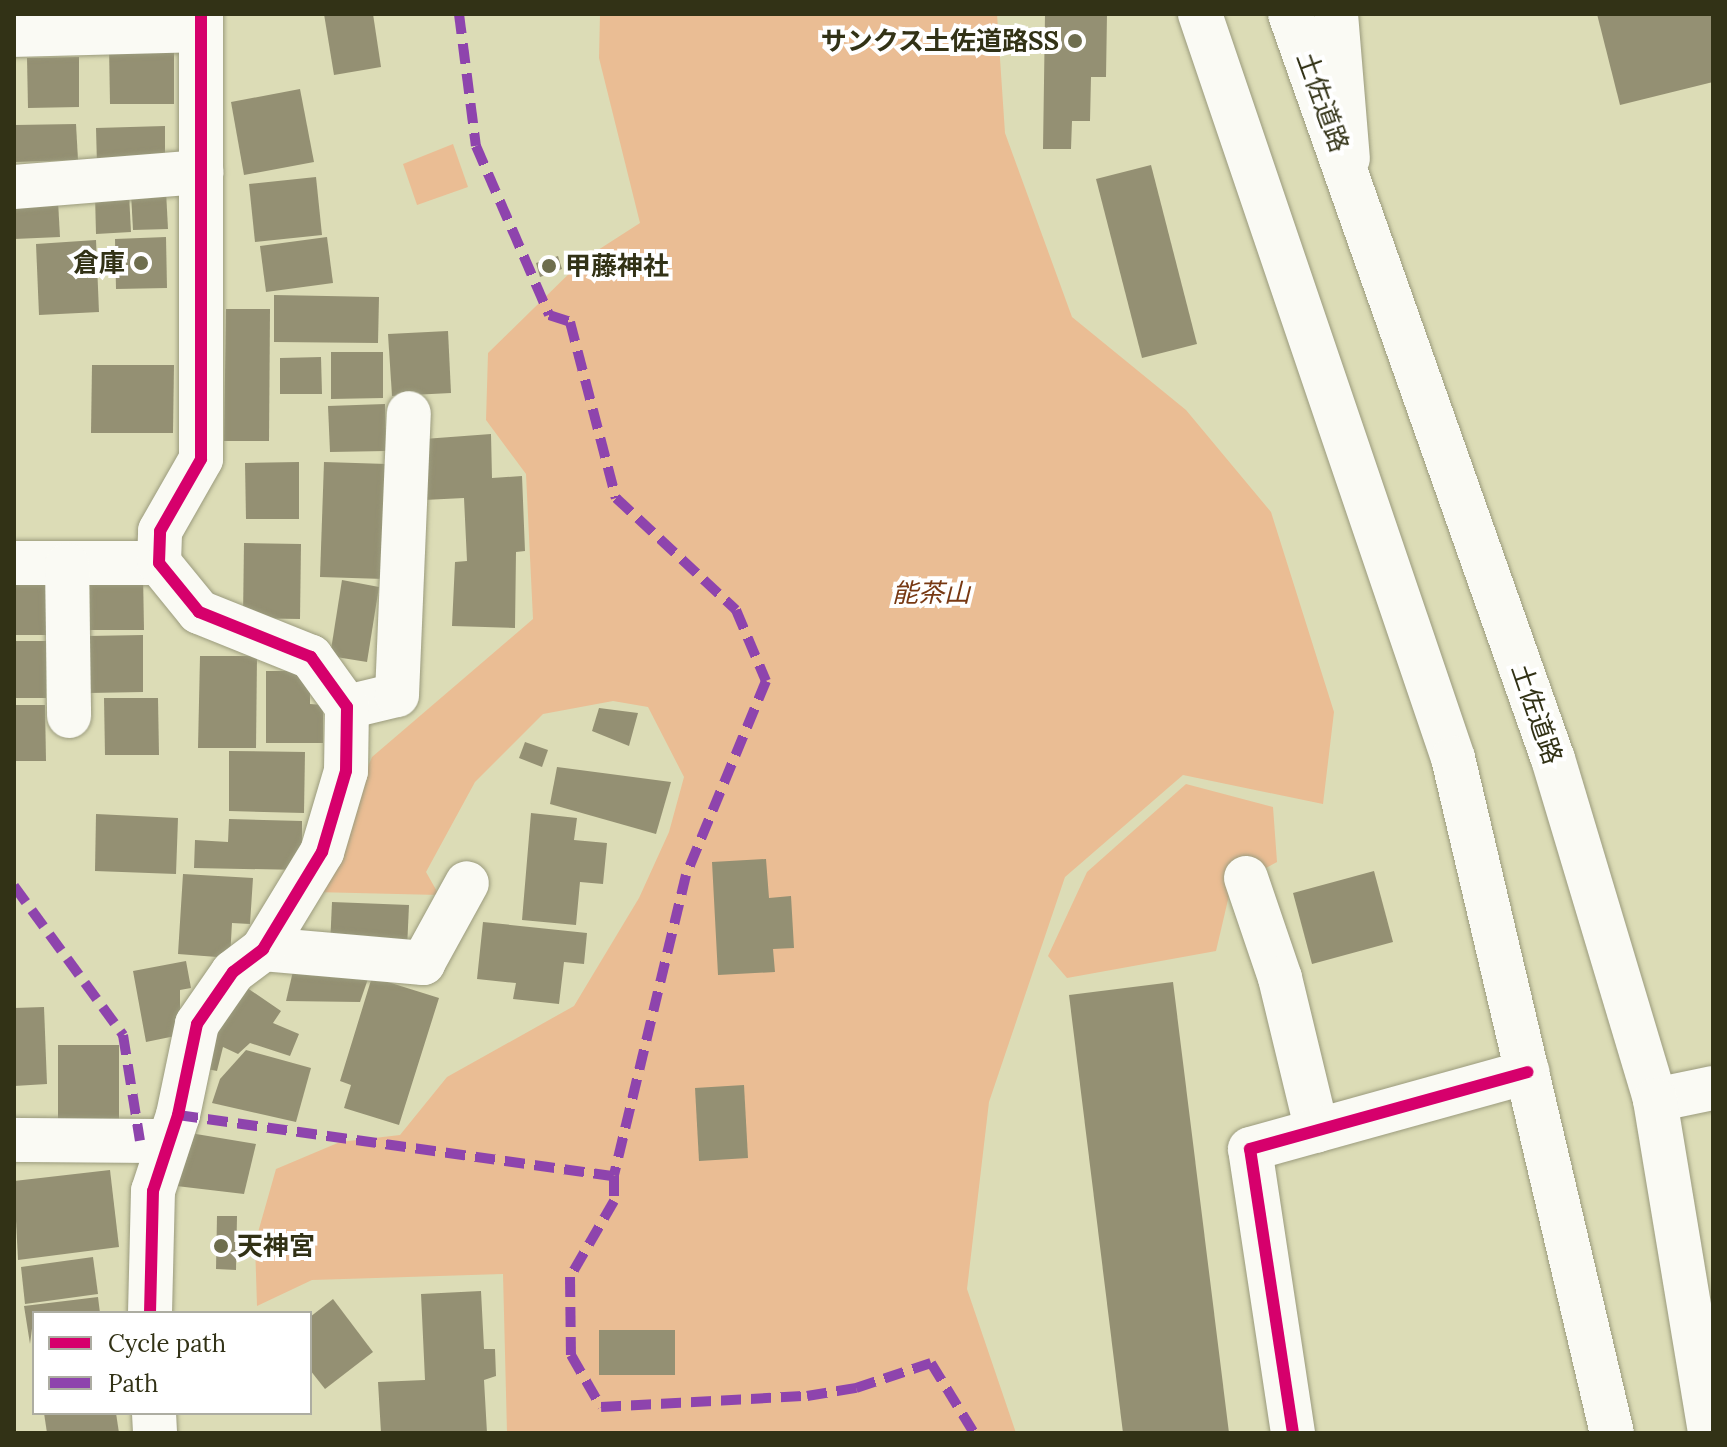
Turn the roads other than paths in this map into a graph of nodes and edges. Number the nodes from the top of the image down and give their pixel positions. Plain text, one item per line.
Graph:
1 (1200, 14) edge
2 (1290, 14) edge
3 (1336, 14) edge
4 (201, 22) edge
5 (14, 35) edge
6 (1349, 171) junction
7 (201, 172) junction
8 (14, 187) edge
9 (409, 413) dead end
10 (14, 563) edge
11 (159, 563) junction
12 (67, 565) junction
13 (347, 707) junction
14 (69, 716) dead end
15 (1246, 878) dead end
16 (467, 883) dead end
17 (263, 949) junction
18 (1527, 1072) junction
19 (1713, 1088) edge
20 (1655, 1100) junction
21 (1317, 1131) junction
22 (14, 1140) edge
23 (165, 1141) junction
24 (150, 1311) edge
25 (1293, 1433) edge
26 (1611, 1433) edge
27 (1710, 1433) edge

1 - 18 main road
2 - 6 main road, 土佐道路
3 - 6 main road
4 - 5 main road
4 - 7 main road
6 - 20 main road, 土佐道路
7 - 8 main road
7 - 11 main road
9 - 13 main road
10 - 12 main road
11 - 12 main road
11 - 13 main road
12 - 14 main road
13 - 17 main road
15 - 21 main road
16 - 17 main road
17 - 23 main road
18 - 21 main road
18 - 26 main road
19 - 20 main road
20 - 27 main road, 土佐道路
21 - 25 main road
22 - 23 main road
23 - 24 main road

